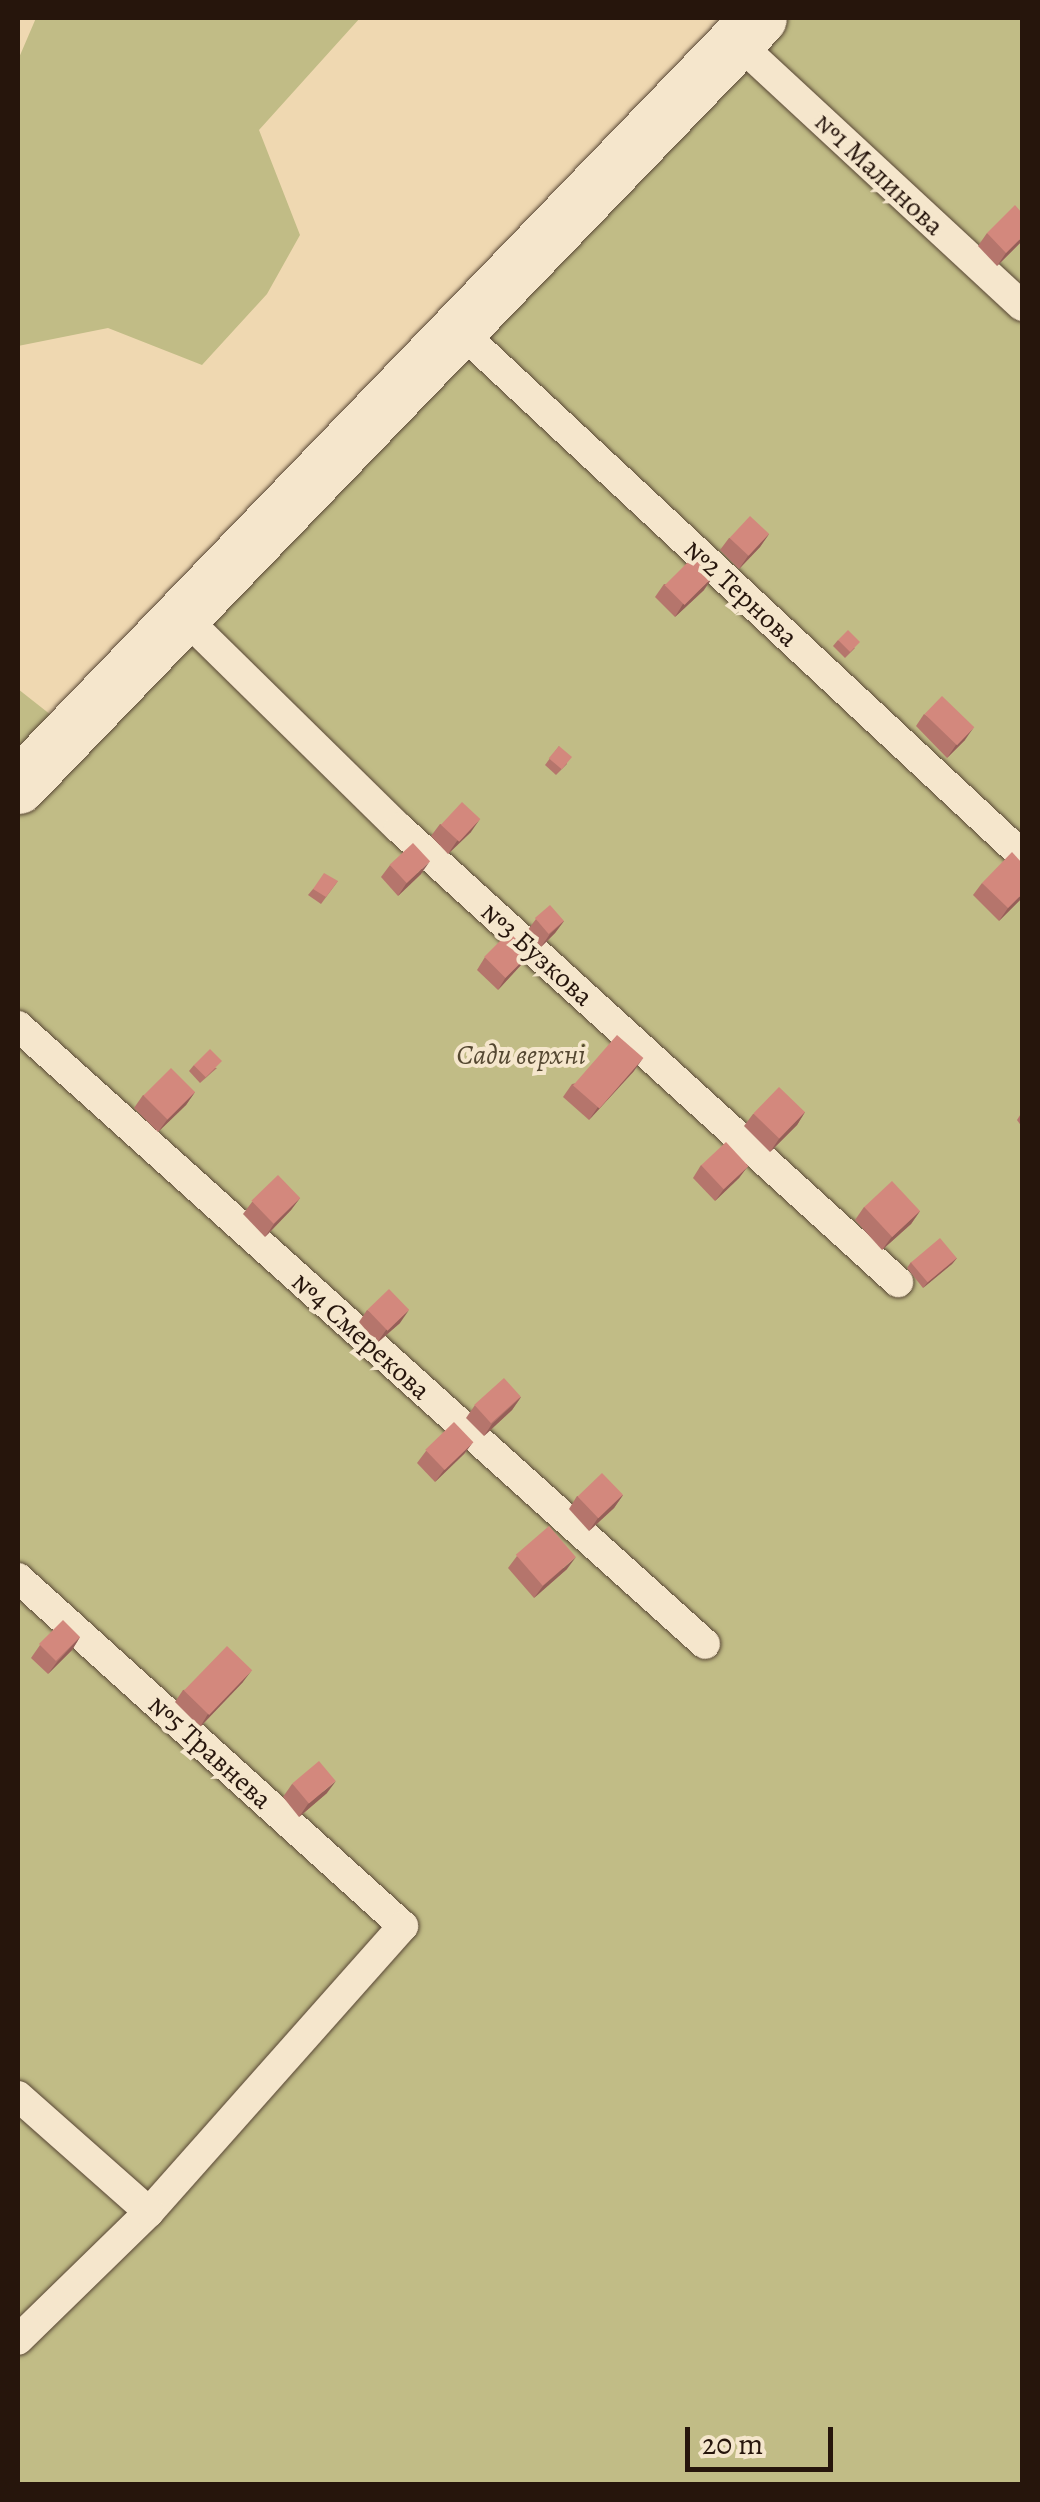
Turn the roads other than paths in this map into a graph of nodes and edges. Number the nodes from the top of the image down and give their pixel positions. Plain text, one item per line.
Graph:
1 (747, 29) edge
2 (1022, 306) edge
3 (459, 330) junction
4 (184, 617) junction
5 (18, 786) edge
6 (1022, 855) edge
7 (18, 1026) edge
8 (898, 1282) dead end
9 (18, 1578) edge
10 (705, 1644) dead end
11 (18, 2096) edge
12 (148, 2212) junction
13 (18, 2340) edge

1 - 2 lane, №1 Малинова
1 - 3 street
3 - 4 street
3 - 6 lane, №2 Тернова
4 - 5 street
4 - 8 lane, №3 Бузкова
7 - 10 lane, №4 Смерекова
9 - 12 lane, №5 Травнева
11 - 12 lane
12 - 13 lane

